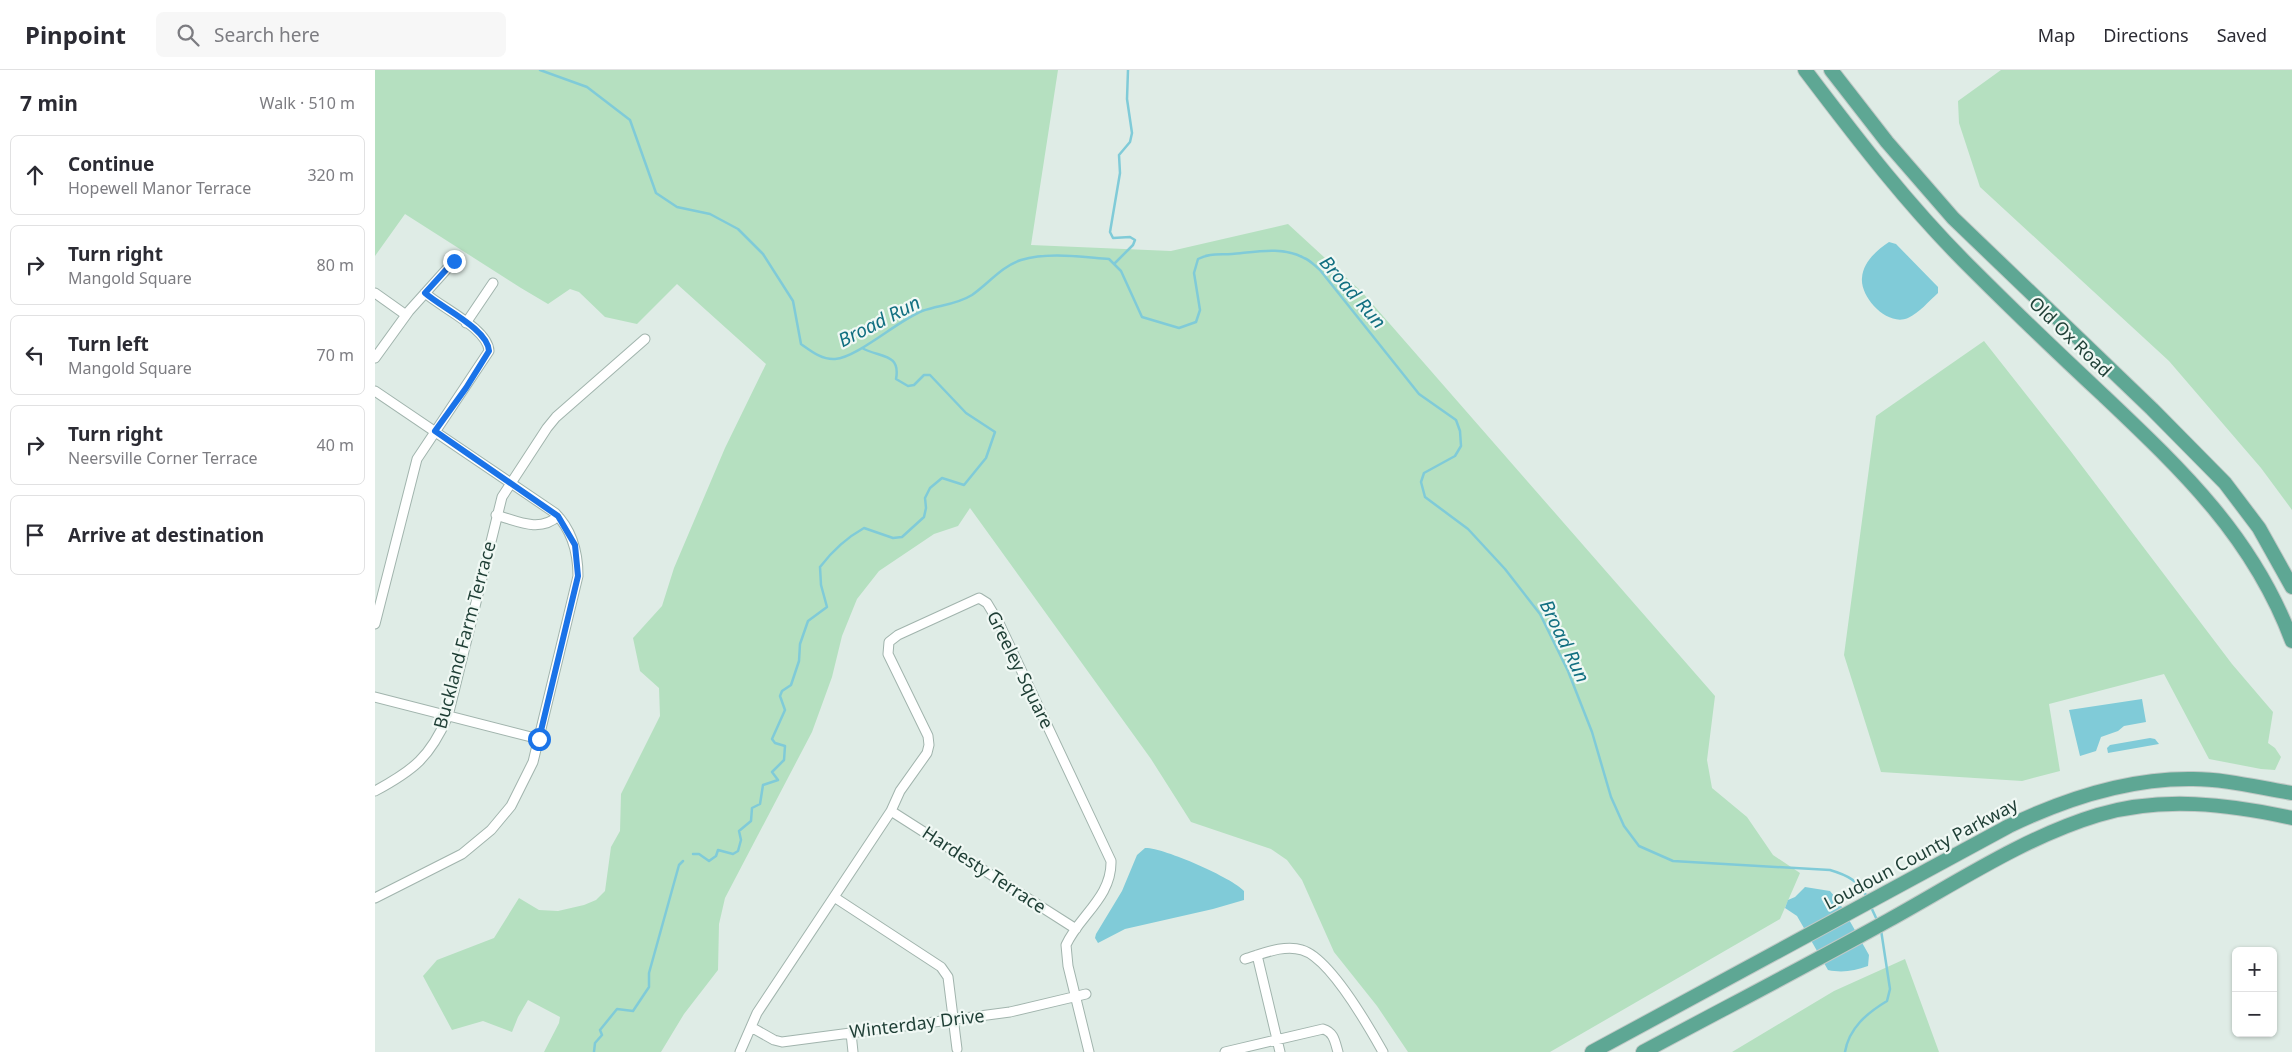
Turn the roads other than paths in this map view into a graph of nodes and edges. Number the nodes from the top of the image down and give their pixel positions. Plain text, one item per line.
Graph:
1 (1805, 70) edge
2 (1831, 70) edge
3 (454, 261) dead end
4 (493, 283) dead end
5 (375, 293) edge
6 (425, 293) junction
7 (406, 315) junction
8 (466, 323) junction
9 (645, 339) dead end
10 (375, 358) edge
11 (375, 391) edge
12 (435, 431) junction
13 (510, 482) junction
14 (496, 516) junction
15 (558, 516) junction
16 (2259, 528) junction
17 (2292, 563) edge
18 (2292, 587) edge
19 (375, 624) edge
20 (2292, 641) edge
21 (375, 697) edge
22 (447, 716) junction
23 (539, 739) junction
24 (375, 790) edge
25 (2292, 793) edge
26 (891, 811) junction
27 (2292, 818) edge
28 (834, 897) junction
29 (375, 898) edge
30 (1076, 929) junction
31 (1257, 955) junction
32 (1245, 958) dead end
33 (1086, 994) dead end
34 (1075, 997) junction
35 (953, 1020) junction
36 (751, 1027) junction
37 (851, 1033) junction
38 (1277, 1040) junction
39 (957, 1049) dead end
40 (740, 1052) edge
41 (853, 1052) edge
42 (1089, 1052) edge
43 (1225, 1052) edge
44 (1280, 1052) edge
45 (1338, 1052) edge
46 (1383, 1052) edge
47 (1592, 1052) edge
48 (1643, 1052) edge

1 - 20 main road, Old Ox Road
2 - 16 main road, Old Ox Road
3 - 6 street
4 - 8 street
5 - 7 street
6 - 7 street
6 - 8 street
7 - 10 street
8 - 12 street
9 - 13 street, Buckland Farm Terrace
11 - 12 street
12 - 13 street
12 - 19 street
13 - 14 street, Buckland Farm Terrace
13 - 15 street
14 - 15 street
14 - 22 street, Buckland Farm Terrace
15 - 23 street
16 - 17 main road
16 - 18 main road, Old Ox Road
21 - 22 street
22 - 23 street
22 - 24 street, Buckland Farm Terrace
23 - 29 street
25 - 47 main road, Loudoun County Parkway
26 - 28 street, Greeley Square
26 - 30 street, Hardesty Terrace
26 - 30 street, Greeley Square
27 - 48 main road
28 - 35 street
28 - 36 street, Greeley Square
30 - 34 street, Greeley Square
31 - 32 street
31 - 38 street
31 - 46 street
33 - 34 street, Winterday Drive
34 - 35 street, Winterday Drive
34 - 42 street, Greeley Square
35 - 37 street, Winterday Drive
35 - 39 street
36 - 37 street, Winterday Drive
36 - 40 street, Greeley Square
37 - 41 street
38 - 43 street
38 - 44 street
38 - 45 street

